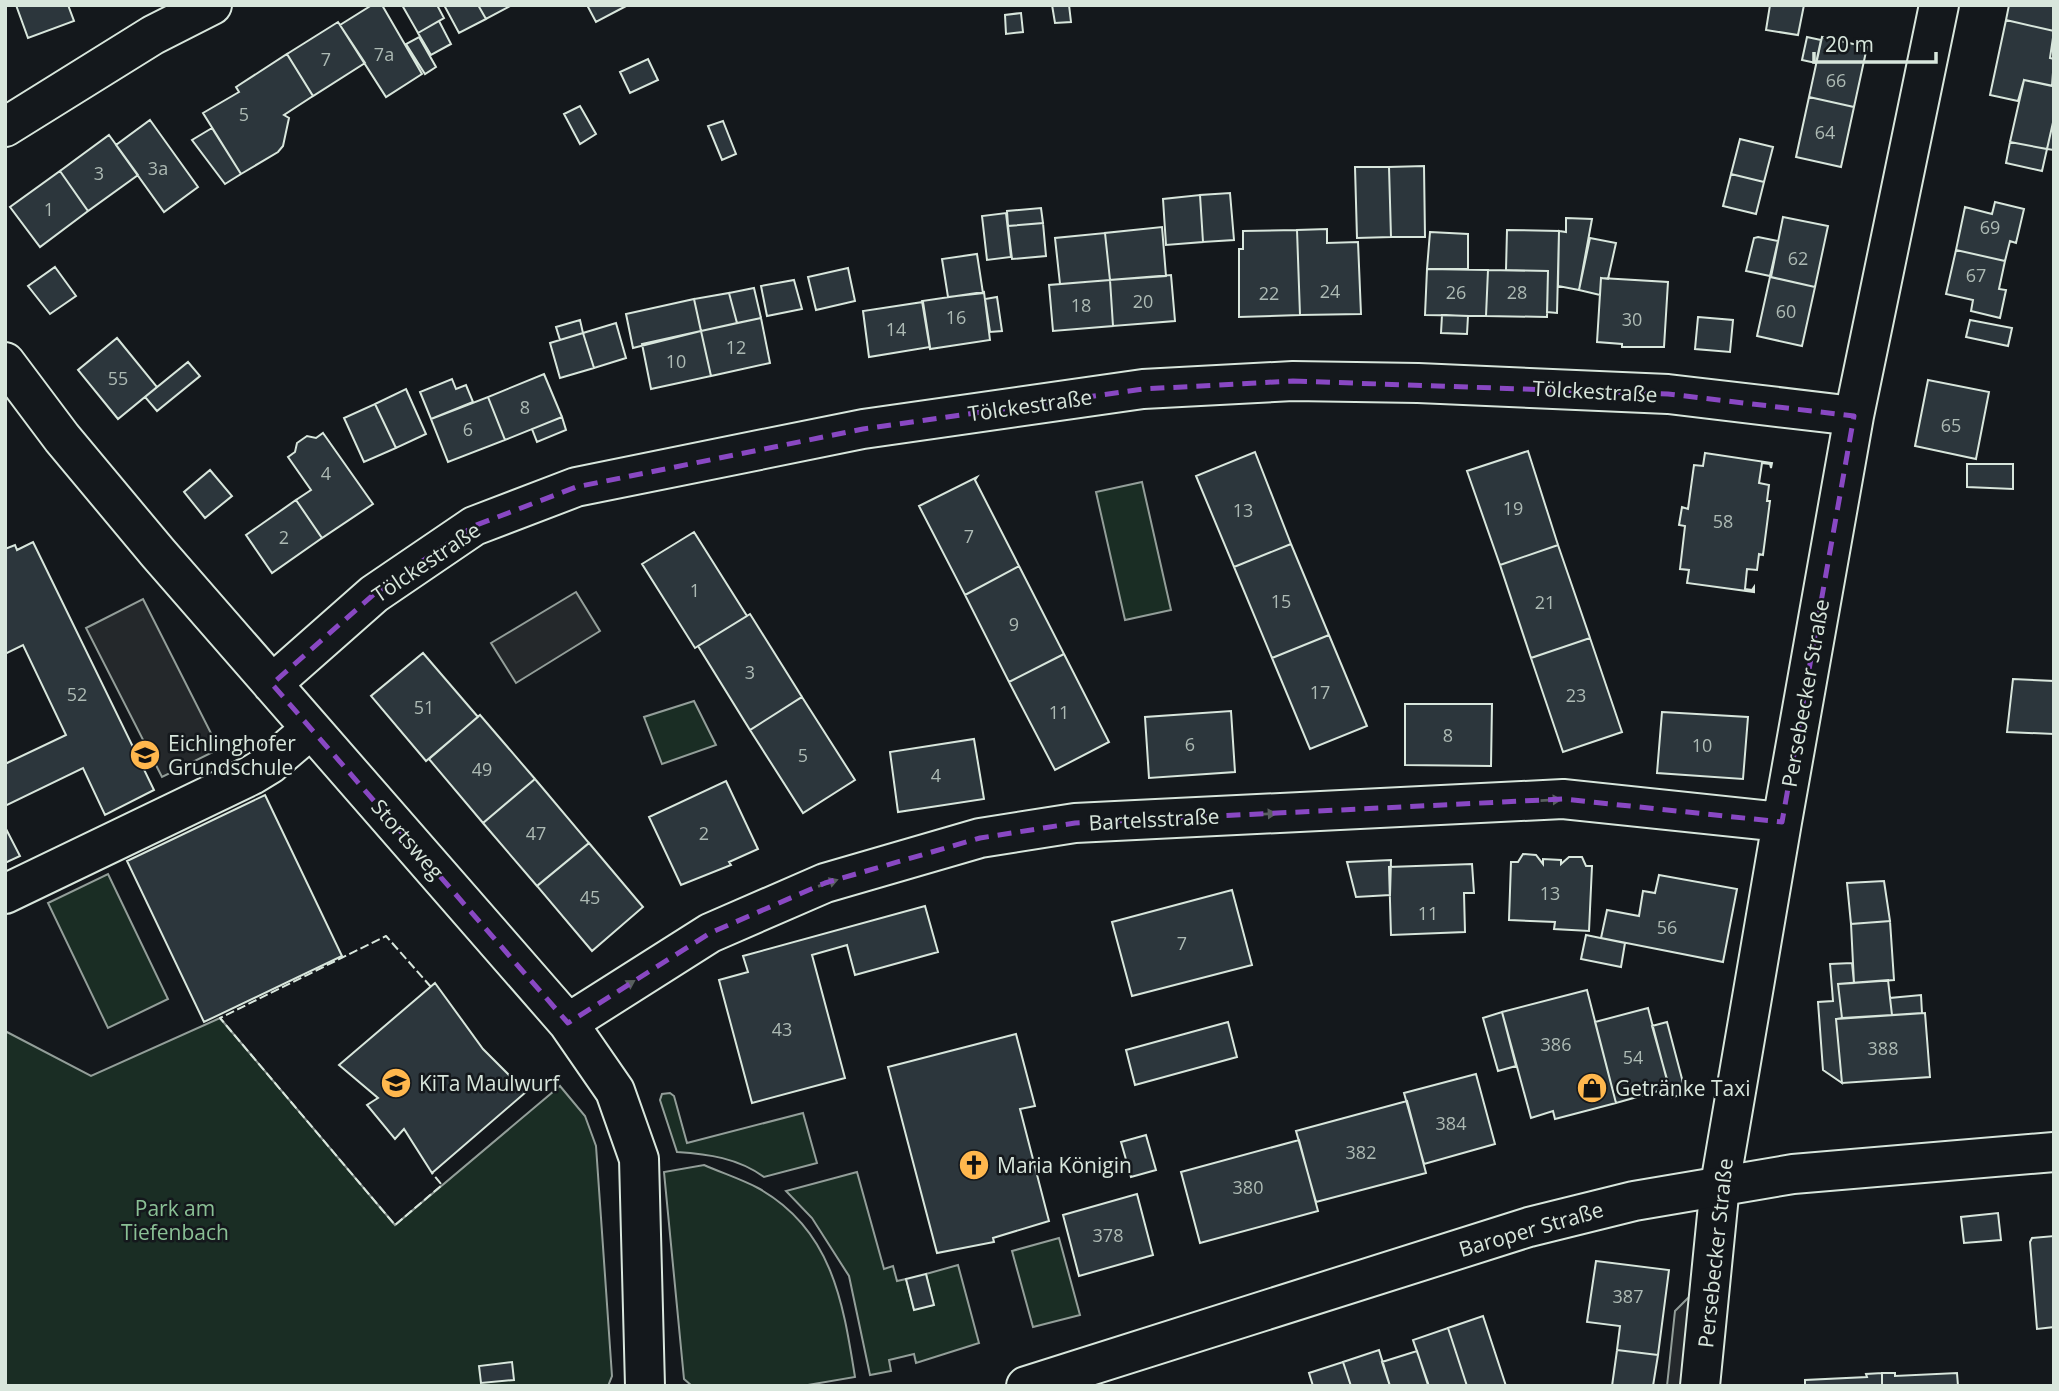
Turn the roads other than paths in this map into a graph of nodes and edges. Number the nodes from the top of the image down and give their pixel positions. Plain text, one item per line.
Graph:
1 (212, 5) edge
2 (1939, 5) edge
3 (5, 127) edge
4 (5, 362) edge
5 (1854, 416) junction
6 (272, 684) junction
7 (311, 729) junction
8 (1782, 822) junction
9 (5, 894) edge
10 (568, 1023) junction
11 (2054, 1152) edge
12 (1720, 1185) junction
13 (645, 1386) edge
14 (1026, 1386) edge
15 (1700, 1386) edge

1 - 3 street
2 - 5 street, Persebecker Straße
4 - 6 street, Stortsweg
5 - 6 street, Tölckestraße
5 - 8 street, Persebecker Straße
6 - 7 street, Stortsweg
7 - 9 street
7 - 10 street, Stortsweg
10 -> 8 street, Bartelsstraße
8 - 12 street, Persebecker Straße
10 - 13 street, Stortsweg
11 - 12 street, Baroper Straße
12 - 14 street, Baroper Straße
12 - 15 street, Persebecker Straße

